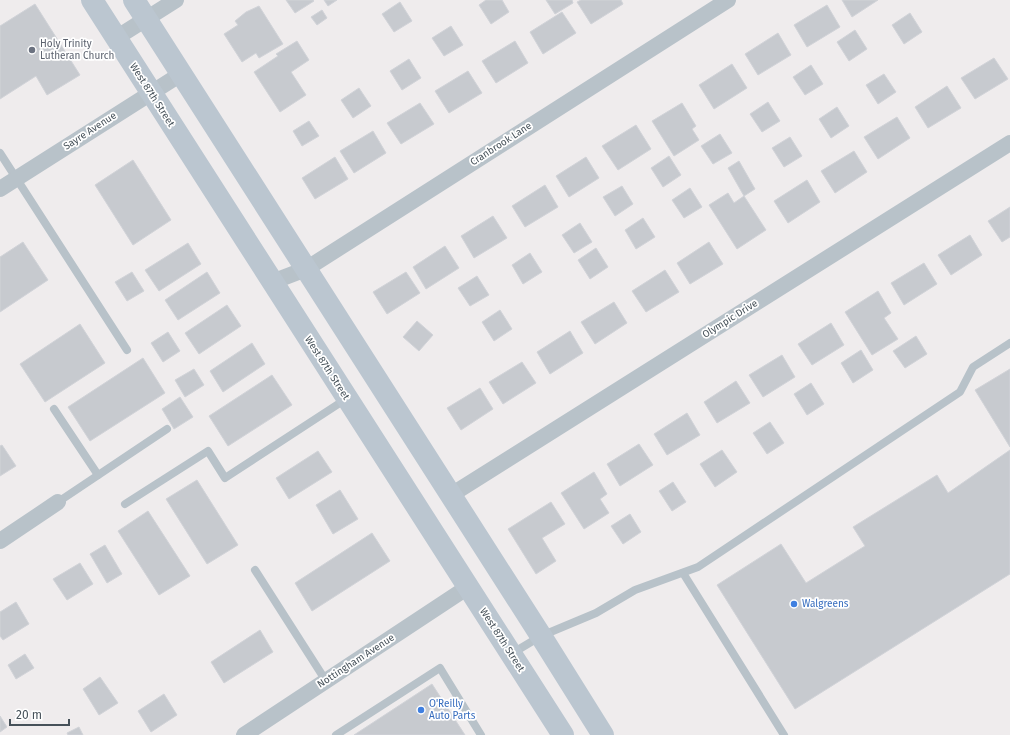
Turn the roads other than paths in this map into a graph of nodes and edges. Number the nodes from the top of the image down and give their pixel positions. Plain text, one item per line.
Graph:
1 (92, 0) edge
2 (134, 0) edge
3 (176, 0) edge
4 (728, 0) edge
5 (146, 19) junction
6 (116, 38) junction
7 (181, 74) junction
8 (151, 92) junction
9 (1010, 143) edge
10 (0, 153) edge
11 (17, 179) junction
12 (0, 189) edge
13 (306, 269) junction
14 (272, 282) junction
15 (1010, 343) edge
16 (127, 350) dead end
17 (347, 398) junction
18 (54, 409) dead end
19 (167, 429) dead end
20 (98, 475) junction
21 (451, 495) junction
22 (58, 502) joint
23 (125, 504) dead end
24 (0, 541) edge
25 (256, 570) dead end
26 (683, 573) junction
27 (468, 588) junction
28 (541, 636) junction
29 (511, 654) junction
30 (326, 681) junction
31 (244, 735) edge
32 (336, 735) edge
33 (481, 735) edge
34 (563, 735) edge
35 (603, 735) edge
36 (784, 735) edge

1 - 6 main road, West 87th Street
2 - 5 main road
3 - 5 street
4 - 13 street, Cranbrook Lane
5 - 6 street
5 - 7 main road
6 - 8 main road, West 87th Street
7 - 8 street, Sayre Avenue
7 - 13 main road
8 - 11 street, Sayre Avenue
8 - 14 main road, West 87th Street
9 - 21 street, Olympic Drive
10 - 11 lane
11 - 12 street, Sayre Avenue
11 - 16 lane
13 - 14 street, Cranbrook Lane
13 - 21 main road
14 - 17 main road, West 87th Street
15 - 26 lane
17 - 23 lane
17 - 27 main road, West 87th Street
18 - 20 lane
19 - 20 lane
20 - 22 lane
21 - 28 main road
22 - 24 street
25 - 30 lane
26 - 28 lane
26 - 36 lane
27 - 29 main road, West 87th Street
27 - 30 street, Nottingham Avenue
28 - 29 lane
28 - 35 main road
29 - 34 main road, West 87th Street
30 - 31 street, Nottingham Avenue
32 - 33 lane

